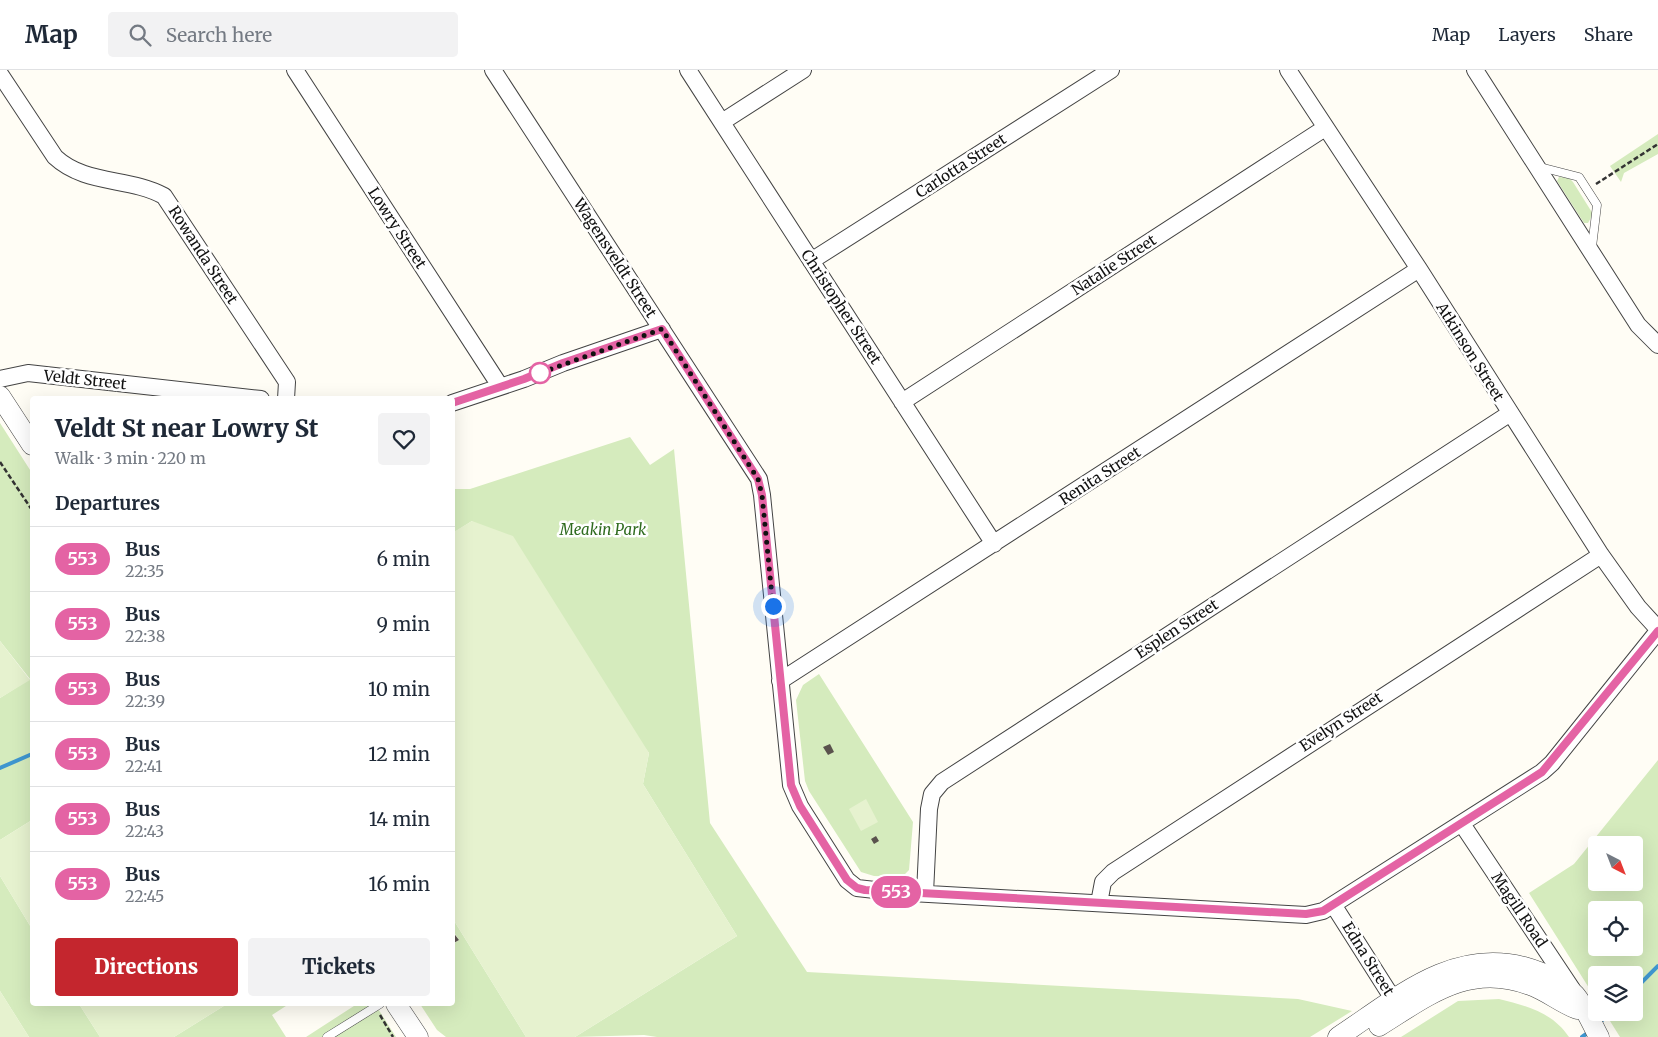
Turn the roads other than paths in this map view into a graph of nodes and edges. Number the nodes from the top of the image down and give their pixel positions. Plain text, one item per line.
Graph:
1 (295, 70) edge
2 (493, 70) edge
3 (688, 70) edge
4 (803, 70) edge
5 (1112, 70) edge
6 (1288, 70) edge
7 (1476, 70) edge
8 (0, 74) edge
9 (722, 122) junction
10 (1325, 128) junction
11 (1536, 166) junction
12 (1591, 251) junction
13 (812, 261) junction
14 (1419, 269) junction
15 (662, 329) junction
16 (1658, 345) edge
17 (0, 380) edge
18 (500, 386) junction
19 (0, 396) edge
20 (234, 396) edge
21 (286, 396) edge
22 (455, 402) edge
23 (902, 402) junction
24 (1509, 414) junction
25 (30, 442) edge
26 (994, 544) junction
27 (1601, 555) junction
28 (1658, 630) edge
29 (780, 681) junction
30 (1462, 824) junction
31 (925, 893) junction
32 (1099, 903) junction
33 (1334, 906) junction
34 (1580, 1004) junction
35 (378, 1006) edge
36 (397, 1006) edge
37 (1398, 1006) junction
38 (327, 1037) edge
39 (418, 1037) edge
40 (1338, 1037) edge
41 (1360, 1037) edge
42 (1599, 1037) edge

1 - 18 street, Lowry Street
2 - 15 street, Wagensveldt Street
3 - 9 street, Christopher Street
4 - 9 street
5 - 13 street, Carlotta Street
6 - 10 street, Atkinson Street
7 - 11 street
8 - 21 street, Rowanda Street
9 - 13 street, Christopher Street
10 - 14 street, Atkinson Street
10 - 23 street, Natalie Street
11 - 12 street
11 - 12 lane
12 - 16 street
13 - 23 street, Christopher Street
14 - 24 street, Atkinson Street
14 - 26 street, Renita Street
15 - 18 street
15 - 29 street, Wagensveldt Street
17 - 20 street, Veldt Street
18 - 22 street
19 - 25 street
23 - 26 street, Christopher Street
24 - 27 street, Atkinson Street
24 - 31 street, Esplen Street
26 - 29 street, Renita Street
27 - 28 street, Atkinson Street
27 - 32 street, Evelyn Street
28 - 30 street, Wagensveldt Street
29 - 31 street, Wagensveldt Street
30 - 33 street, Wagensveldt Street
30 - 34 street, Magill Road
31 - 32 street, Wagensveldt Street
32 - 33 street, Wagensveldt Street
33 - 37 street, Edna Street
34 - 37 street
34 - 42 street
35 - 38 lane
36 - 39 street
37 - 40 street
37 - 41 street

